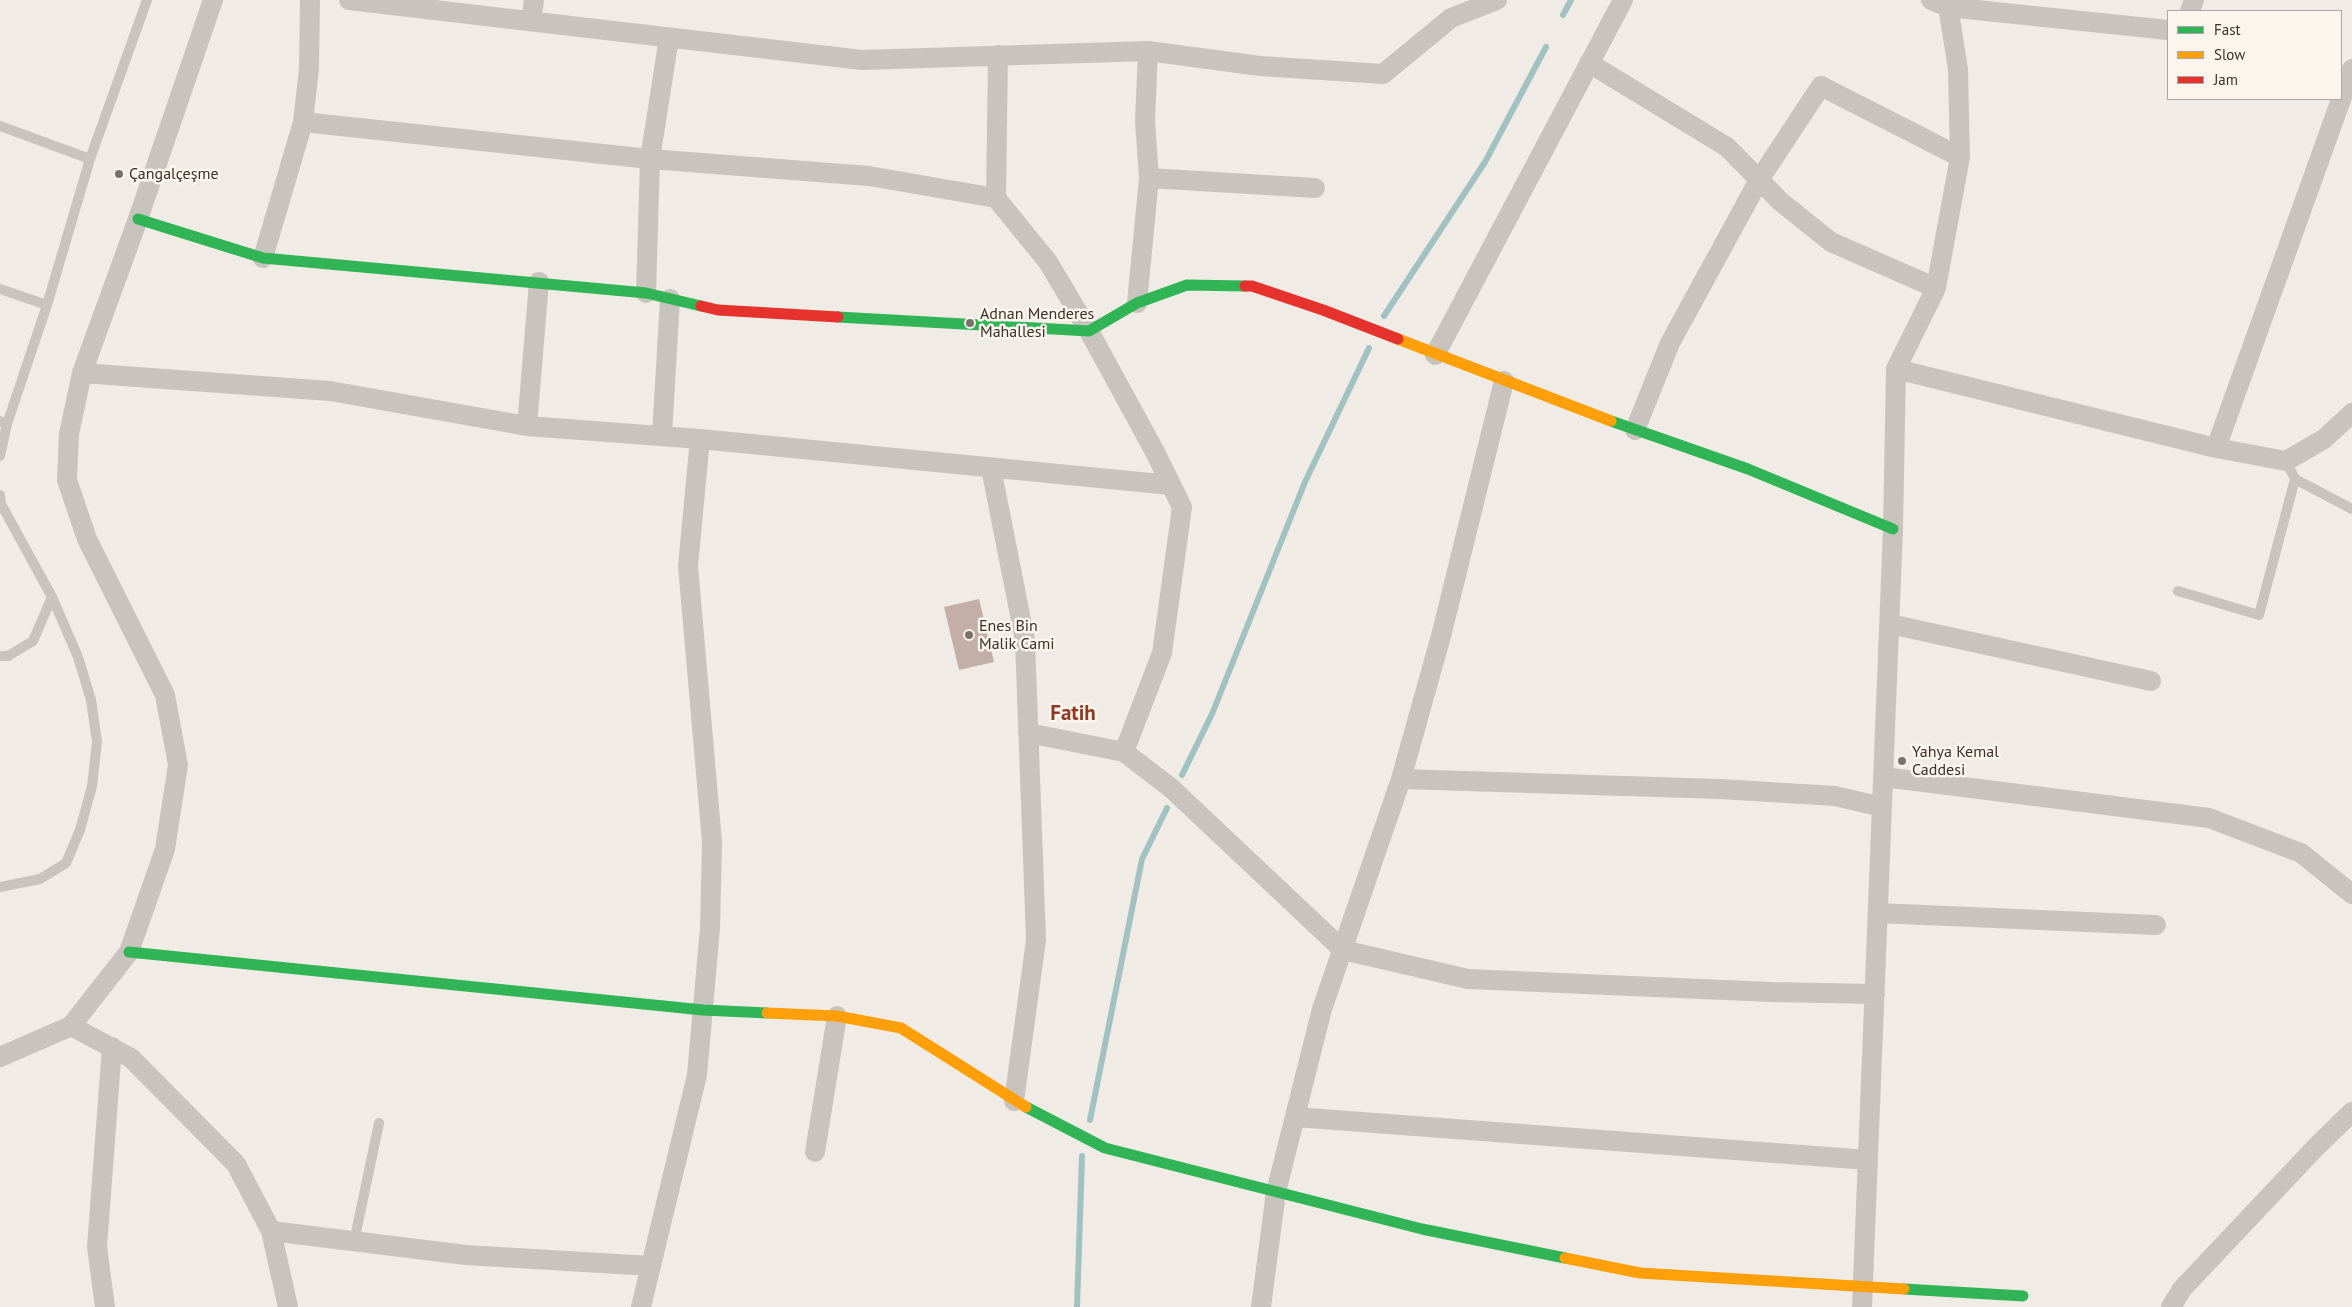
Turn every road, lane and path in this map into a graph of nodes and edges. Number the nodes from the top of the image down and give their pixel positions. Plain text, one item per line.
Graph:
1 (148, 0) edge
2 (213, 0) edge
3 (310, 0) edge
4 (349, 0) edge
5 (534, 0) edge
6 (1497, 0) edge
7 (1623, 0) edge
8 (1942, 2) edge
9 (530, 21) junction
10 (2167, 30) edge
11 (669, 38) junction
12 (1148, 51) junction
13 (998, 55) junction
14 (1588, 63) junction
15 (2352, 69) edge
16 (2342, 97) edge
17 (2341, 100) edge
18 (303, 122) junction
19 (0, 126) edge
20 (1960, 156) junction
21 (90, 159) junction
22 (650, 159) junction
23 (1148, 178) junction
24 (1759, 180) junction
25 (1315, 188) dead end
26 (996, 198) junction
27 (138, 219) junction
28 (262, 258) junction
29 (539, 282) junction
30 (1936, 288) junction
31 (0, 289) edge
32 (646, 293) junction
33 (670, 299) junction
34 (1137, 303) junction
35 (47, 305) junction
36 (1089, 331) junction
37 (1435, 355) junction
38 (1896, 369) junction
39 (82, 373) junction
40 (1504, 381) junction
41 (2352, 413) edge
42 (4, 423) edge
43 (527, 426) junction
44 (1635, 430) junction
45 (662, 436) junction
46 (700, 439) junction
47 (2216, 448) junction
48 (0, 456) edge
49 (991, 468) junction
50 (2290, 470) junction
51 (1171, 485) junction
52 (0, 501) edge
53 (2352, 509) edge
54 (1893, 528) junction
55 (2178, 591) dead end
56 (52, 597) junction
57 (1890, 624) junction
58 (0, 656) edge
59 (2151, 681) dead end
60 (1028, 733) junction
61 (1124, 752) junction
62 (1884, 777) junction
63 (1401, 779) junction
64 (1882, 807) junction
65 (0, 887) edge
66 (2352, 894) edge
67 (1878, 913) junction
68 (2156, 925) dead end
69 (1343, 950) junction
70 (129, 952) junction
71 (1875, 994) junction
72 (703, 1010) junction
73 (837, 1016) junction
74 (71, 1026) junction
75 (112, 1048) junction
76 (0, 1057) edge
77 (1014, 1101) junction
78 (2352, 1112) edge
79 (1295, 1117) junction
80 (379, 1123) dead end
81 (815, 1152) dead end
82 (1868, 1160) junction
83 (1276, 1192) junction
84 (271, 1231) junction
85 (354, 1242) junction
86 (651, 1266) junction
87 (2023, 1296) dead end
88 (1862, 1297) edge
89 (105, 1307) edge
90 (288, 1307) edge
91 (641, 1307) edge
92 (1261, 1307) edge
93 (2171, 1307) edge

1 - 21 lane
2 - 27 street
3 - 18 street
4 - 9 street
5 - 9 street
6 - 12 street
7 - 14 street
8 - 10 street
8 - 20 street
9 - 11 street
11 - 13 street
11 - 22 street
12 - 13 street
12 - 23 street
13 - 26 street
14 - 24 street
14 - 37 street
15 - 16 street
17 - 47 street
18 - 22 street
18 - 28 street
19 - 21 lane
20 - 24 street
20 - 30 street
21 - 35 lane
22 - 26 street
22 - 32 street
23 - 25 street
23 - 34 street
24 - 30 street
24 - 44 street
26 - 36 street
27 - 28 street
27 - 39 street
28 - 29 street
29 - 32 street
29 - 43 street
30 - 38 street
31 - 35 lane
32 - 33 street
33 - 36 street
33 - 45 street
34 - 36 street
34 - 37 street
35 - 42 lane
36 - 51 street
37 - 40 street
38 - 47 street
38 - 54 street
39 - 43 street
39 - 70 street
40 - 44 street
40 - 63 street
41 - 50 street
42 - 48 lane
43 - 45 street
44 - 54 street
45 - 46 street
46 - 49 street
46 - 72 street
47 - 50 street
49 - 51 street
49 - 60 street
50 - 53 lane
50 - 55 lane
51 - 61 street
52 - 56 lane
54 - 57 street
56 - 58 lane
56 - 65 lane
57 - 59 street
57 - 62 street
60 - 61 street
60 - 77 street
61 - 69 street
62 - 64 street
62 - 66 street
63 - 64 street
63 - 69 street
64 - 67 street
67 - 68 street
67 - 71 street
69 - 71 street
69 - 79 street
70 - 72 street
70 - 74 street
71 - 82 street
72 - 73 street
72 - 86 street
73 - 77 street
73 - 81 street
74 - 75 street
74 - 76 street
75 - 84 street
75 - 89 street
77 - 83 street
78 - 93 street
79 - 82 street
79 - 83 street
80 - 85 lane
82 - 88 street
83 - 88 street
83 - 92 street
84 - 85 street
84 - 90 street
85 - 86 street
86 - 91 street
87 - 88 street

